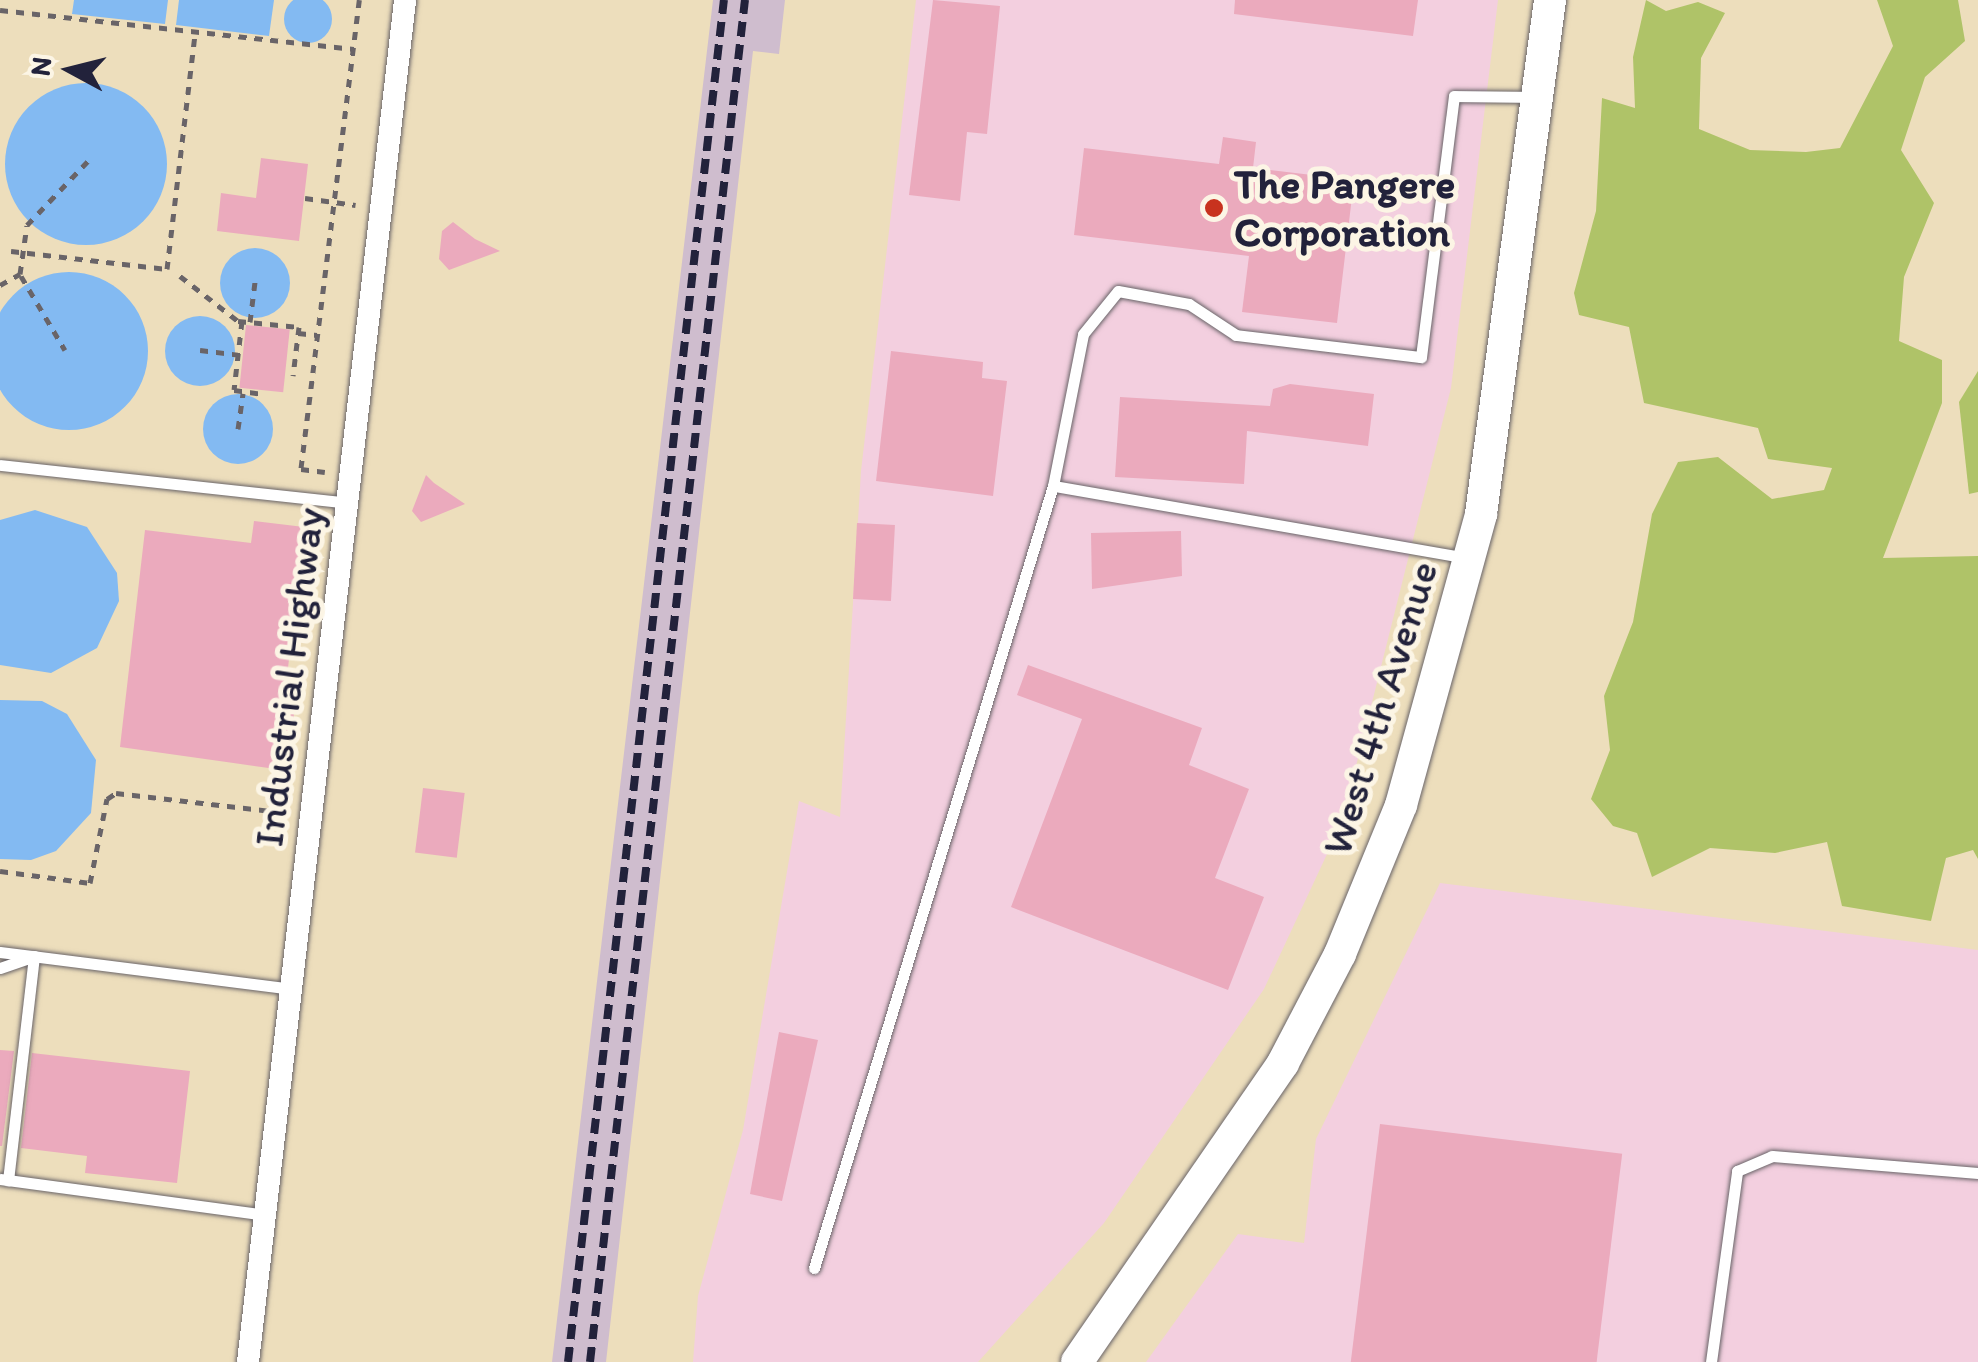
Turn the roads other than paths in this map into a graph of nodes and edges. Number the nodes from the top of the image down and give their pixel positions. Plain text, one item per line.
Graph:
1 (404, 0) edge
2 (1550, 0) edge
3 (1538, 97) junction
4 (0, 465) edge
5 (1053, 486) junction
6 (346, 503) junction
7 (1471, 558) junction
8 (0, 952) edge
9 (34, 956) junction
10 (0, 968) edge
11 (291, 988) junction
12 (1978, 1173) edge
13 (4, 1179) edge
14 (265, 1215) junction
15 (814, 1268) dead end
16 (248, 1362) edge
17 (1077, 1362) edge
18 (1712, 1362) edge

1 - 6 street, Industrial Highway
2 - 3 main road, West 4th Avenue
3 - 5 lane
3 - 7 main road, West 4th Avenue
4 - 6 lane
5 - 7 lane
5 - 15 lane
6 - 11 street, Industrial Highway
7 - 17 main road, West 4th Avenue
8 - 9 lane
9 - 10 lane
9 - 11 lane
9 - 13 lane
11 - 14 street, Industrial Highway
12 - 18 lane
13 - 14 lane
14 - 16 street, Industrial Highway

